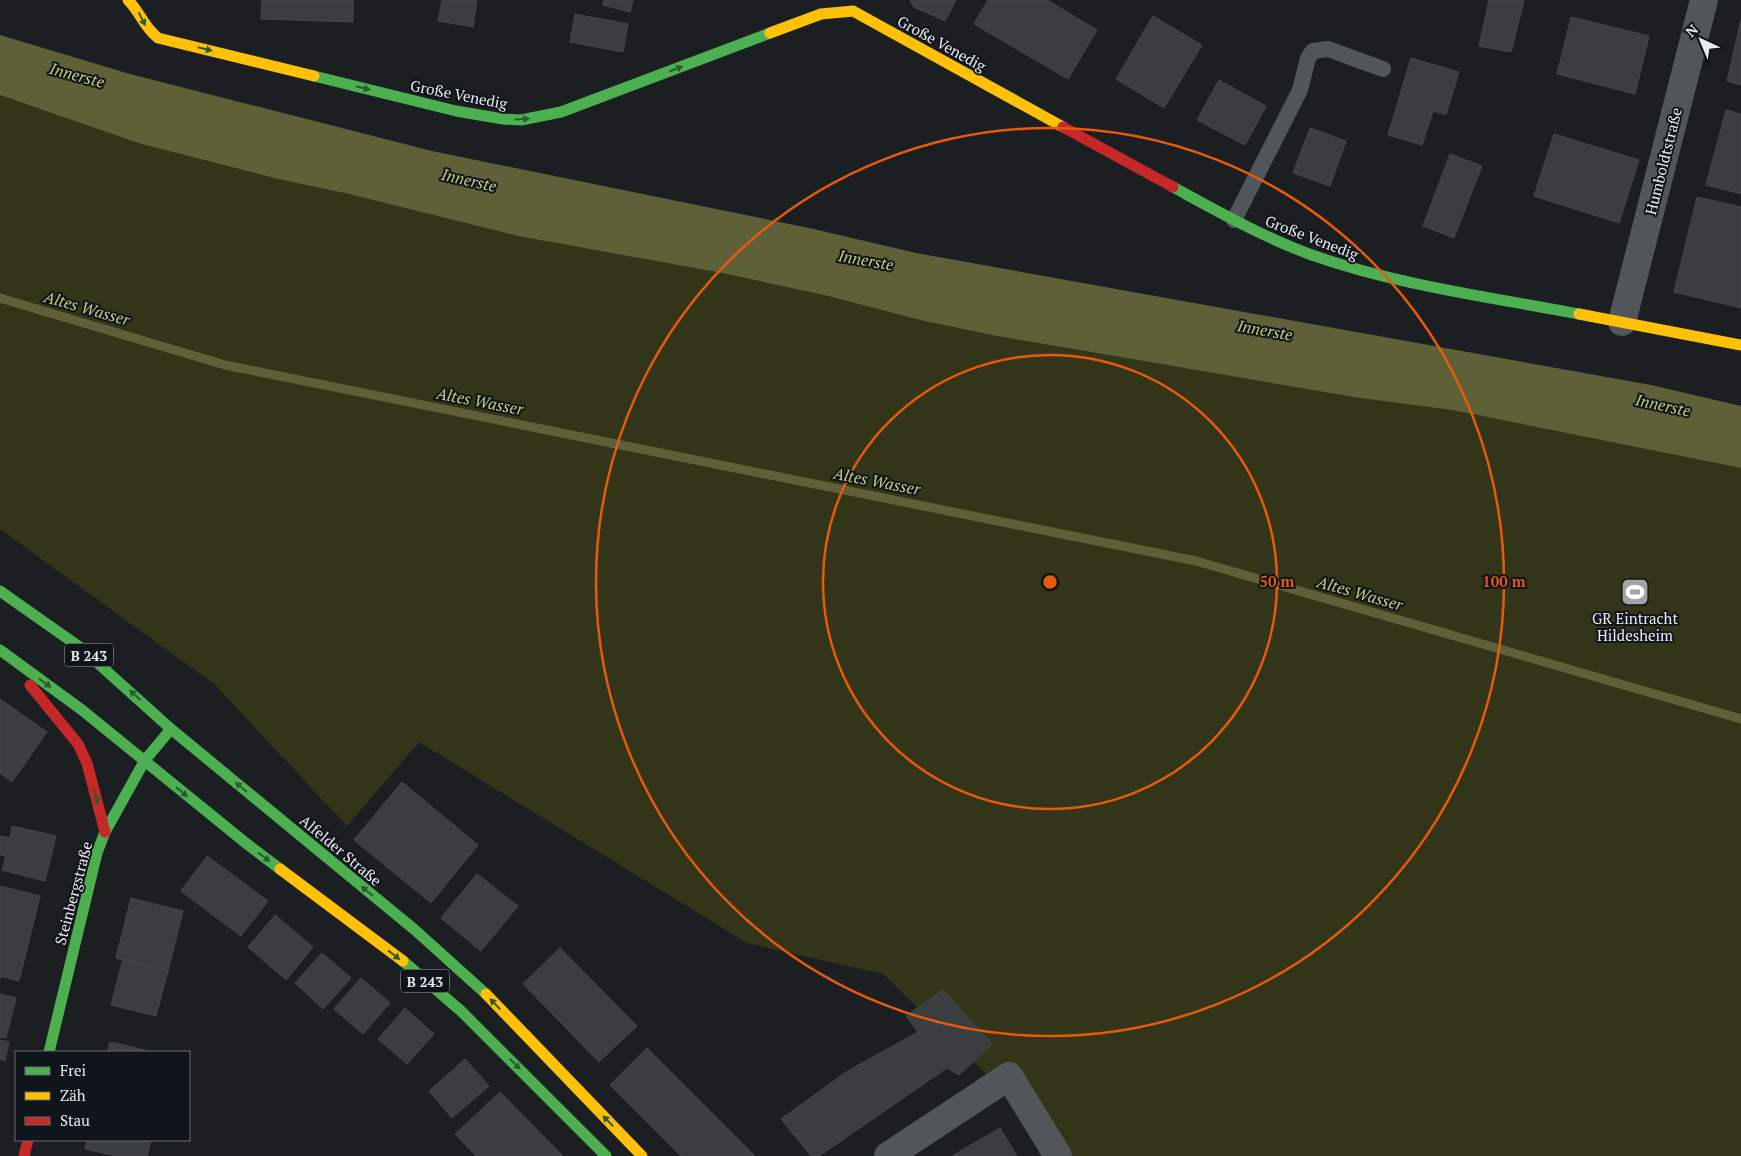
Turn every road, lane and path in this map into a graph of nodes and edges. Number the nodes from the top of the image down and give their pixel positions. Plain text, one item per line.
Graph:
1 (128, 0) edge
2 (1704, 0) edge
3 (853, 6) edge
4 (1383, 69) dead end
5 (1234, 220) junction
6 (1622, 322) junction
7 (1741, 345) edge
8 (0, 591) edge
9 (3, 652) edge
10 (171, 728) junction
11 (145, 760) junction
12 (106, 832) junction
13 (49, 1051) edge
14 (28, 1141) edge
15 (24, 1156) edge
16 (606, 1156) edge
17 (642, 1156) edge
18 (888, 1156) edge
19 (1058, 1156) edge

1 -> 3 main road, Große Venedig
2 - 6 street, Humboldtstraße
3 - 5 main road, Große Venedig
4 - 5 lane
5 - 6 main road, Große Venedig
6 - 7 main road, Große Venedig
10 -> 8 main road, Alfelder Straße / B 243
9 -> 11 main road, B 243
9 -> 12 main road, B 243
10 - 11 main road, Steinbergstraße
17 -> 10 main road, Alfelder Straße / B 243
11 - 12 main road, Steinbergstraße
11 -> 16 main road, B 243
12 - 13 main road, Steinbergstraße
14 - 15 main road
18 - 19 street

